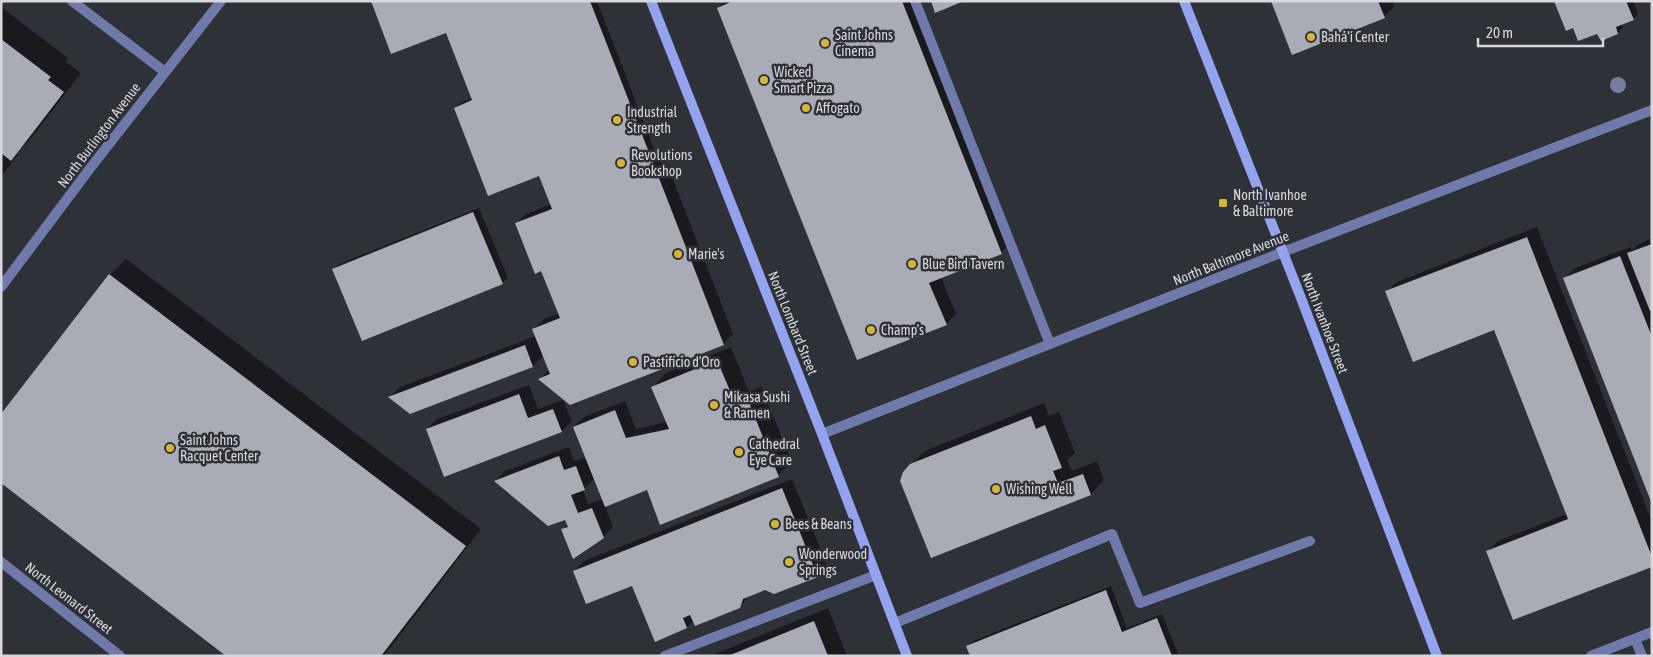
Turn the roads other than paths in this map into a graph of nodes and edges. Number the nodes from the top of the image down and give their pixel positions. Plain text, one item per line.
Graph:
1 (72, 1) edge
2 (221, 1) edge
3 (651, 1) edge
4 (915, 1) edge
5 (1184, 1) edge
6 (164, 72) junction
7 (1652, 110) edge
8 (1283, 252) junction
9 (1, 287) edge
10 (1050, 344) junction
11 (822, 434) junction
12 (1310, 541) dead end
13 (1, 562) edge
14 (876, 575) junction
15 (895, 623) junction
16 (1652, 632) edge
17 (1635, 639) junction
18 (120, 656) edge
19 (664, 656) edge
20 (908, 656) edge
21 (1437, 656) edge
22 (1591, 656) edge
23 (1642, 656) edge

1 - 6 street
2 - 6 street, North Burlington Avenue
3 - 11 street, North Lombard Street
4 - 10 street
5 - 8 street, North Ivanhoe Street
6 - 9 street, North Burlington Avenue
7 - 8 street, North Baltimore Avenue
8 - 10 street, North Baltimore Avenue
8 - 21 street, North Ivanhoe Street
10 - 11 street, North Baltimore Avenue
11 - 14 street, North Lombard Street
12 - 15 street
13 - 18 street, North Leonard Street
14 - 15 street, North Lombard Street
14 - 19 street
15 - 20 street, North Lombard Street
16 - 17 street
17 - 22 street
17 - 23 street

